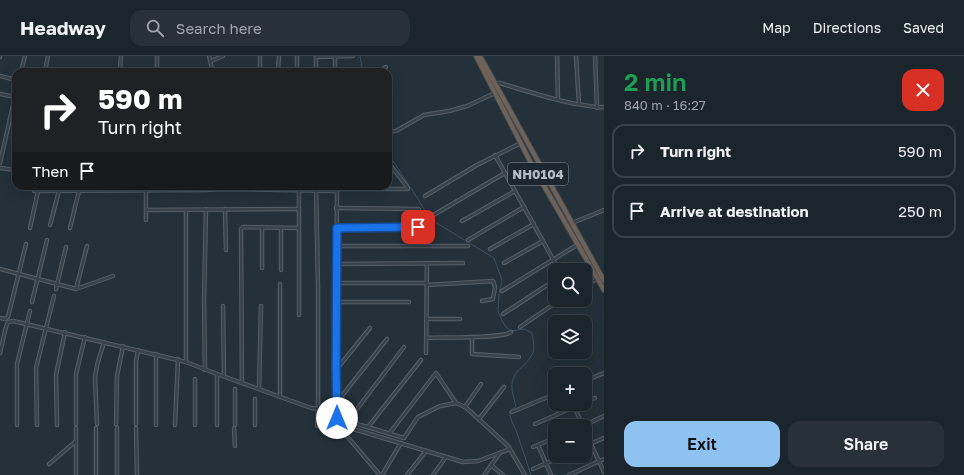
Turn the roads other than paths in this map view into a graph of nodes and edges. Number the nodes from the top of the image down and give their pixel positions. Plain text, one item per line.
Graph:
1 (25, 56) edge
2 (48, 56) edge
3 (121, 56) edge
4 (157, 56) edge
5 (209, 56) edge
6 (223, 56) edge
7 (260, 56) edge
8 (279, 56) edge
9 (297, 56) edge
10 (316, 56) edge
11 (335, 56) edge
12 (353, 56) edge
13 (476, 56) edge
14 (480, 56) edge
15 (557, 56) edge
16 (576, 56) edge
17 (595, 56) edge
18 (211, 61) junction
19 (22, 68) edge
20 (46, 68) edge
21 (120, 68) edge
22 (157, 68) edge
23 (212, 68) edge
24 (260, 68) edge
25 (278, 68) edge
26 (297, 68) edge
27 (316, 68) edge
28 (335, 68) edge
29 (0, 76) edge
30 (12, 79) edge
31 (493, 84) junction
32 (497, 92) junction
33 (0, 94) edge
34 (12, 96) edge
35 (558, 100) junction
36 (579, 104) junction
37 (597, 108) junction
38 (604, 108) edge
39 (12, 111) edge
40 (392, 131) edge
41 (521, 143) junction
42 (495, 155) junction
43 (0, 163) edge
44 (392, 167) edge
45 (0, 168) edge
46 (12, 170) edge
47 (505, 173) junction
48 (392, 189) edge
49 (146, 190) junction
50 (206, 190) edge
51 (298, 190) joint
52 (326, 190) edge
53 (337, 190) edge
54 (34, 191) dead end
55 (38, 191) junction
56 (59, 191) junction
57 (80, 191) junction
58 (316, 191) junction
59 (515, 191) junction
60 (425, 196) dead end
61 (524, 207) junction
62 (336, 208) junction
63 (206, 209) junction
64 (225, 209) junction
65 (299, 209) junction
66 (420, 209) dead end
67 (146, 210) junction
68 (186, 210) junction
69 (604, 210) edge
70 (430, 217) dead end
71 (146, 220) dead end
72 (462, 221) dead end
73 (572, 223) junction
74 (534, 224) junction
75 (50, 225) dead end
76 (262, 227) junction
77 (430, 227) dead end
78 (30, 228) dead end
79 (70, 228) dead end
80 (281, 228) junction
81 (299, 228) junction
82 (337, 228) junction
83 (47, 240) dead end
84 (468, 240) dead end
85 (543, 241) junction
86 (26, 244) dead end
87 (577, 244) junction
88 (87, 246) dead end
89 (337, 246) junction
90 (468, 246) dead end
91 (66, 247) dead end
92 (490, 249) dead end
93 (226, 250) dead end
94 (553, 259) junction
95 (463, 263) dead end
96 (504, 263) dead end
97 (555, 263) edge
98 (337, 264) junction
99 (426, 264) junction
100 (262, 268) dead end
101 (0, 269) edge
102 (281, 270) dead end
103 (19, 274) junction
104 (113, 276) dead end
105 (38, 279) junction
106 (597, 279) junction
107 (604, 281) edge
108 (592, 282) edge
109 (337, 283) junction
110 (57, 284) junction
111 (280, 284) dead end
112 (427, 284) junction
113 (548, 285) edge
114 (56, 289) dead end
115 (76, 289) junction
116 (502, 290) dead end
117 (604, 290) edge
118 (54, 296) dead end
119 (482, 301) dead end
120 (32, 302) dead end
121 (337, 302) junction
122 (409, 302) dead end
123 (223, 306) dead end
124 (261, 306) dead end
125 (550, 307) edge
126 (30, 311) dead end
127 (503, 314) dead end
128 (299, 315) dead end
129 (0, 318) edge
130 (426, 319) junction
131 (460, 319) dead end
132 (27, 323) junction
133 (520, 327) dead end
134 (46, 328) junction
135 (370, 328) dead end
136 (65, 332) junction
137 (512, 332) dead end
138 (85, 337) junction
139 (472, 337) junction
140 (426, 338) junction
141 (387, 339) dead end
142 (104, 342) junction
143 (124, 346) junction
144 (404, 347) dead end
145 (138, 350) junction
146 (0, 353) edge
147 (426, 353) dead end
148 (156, 354) junction
149 (519, 357) dead end
150 (178, 360) junction
151 (421, 360) dead end
152 (186, 362) junction
153 (205, 370) junction
154 (336, 370) junction
155 (604, 373) edge
156 (217, 374) junction
157 (224, 376) junction
158 (592, 378) edge
159 (195, 379) dead end
160 (242, 383) junction
161 (481, 384) dead end
162 (504, 387) dead end
163 (235, 389) dead end
164 (259, 389) junction
165 (280, 396) junction
166 (548, 397) edge
167 (595, 398) dead end
168 (255, 399) dead end
169 (592, 399) edge
170 (337, 402) junction
171 (456, 403) junction
172 (464, 407) junction
173 (318, 409) junction
174 (562, 411) edge
175 (337, 412) junction
176 (512, 412) dead end
177 (604, 416) edge
178 (337, 418) junction
179 (479, 419) junction
180 (335, 421) junction
181 (348, 421) junction
182 (592, 422) edge
183 (535, 424) dead end
184 (17, 425) dead end
185 (37, 425) dead end
186 (57, 425) dead end
187 (156, 425) dead end
188 (175, 425) dead end
189 (195, 425) dead end
190 (217, 425) dead end
191 (254, 425) dead end
192 (317, 426) dead end
193 (340, 426) junction
194 (368, 427) junction
195 (336, 430) junction
196 (389, 434) junction
197 (346, 437) junction
198 (604, 438) edge
199 (75, 441) junction
200 (548, 441) edge
201 (401, 443) junction
202 (592, 444) edge
203 (538, 445) junction
204 (234, 446) dead end
205 (533, 447) dead end
206 (592, 447) edge
207 (510, 449) junction
208 (426, 451) junction
209 (501, 452) junction
210 (446, 457) junction
211 (604, 459) edge
212 (598, 462) junction
213 (49, 464) dead end
214 (546, 464) junction
215 (491, 465) junction
216 (533, 469) dead end
217 (604, 472) edge
218 (76, 475) edge
219 (96, 475) edge
220 (117, 475) edge
221 (137, 475) edge
222 (381, 475) edge
223 (407, 475) edge
224 (433, 475) edge
225 (484, 475) edge
226 (503, 475) edge
227 (525, 475) edge
228 (551, 475) edge
229 (569, 475) edge

1 - 19 street
2 - 20 street
3 - 21 street
4 - 22 street
5 - 18 street
6 - 18 street
7 - 24 street
8 - 25 street
9 - 26 street
10 - 11 street
10 - 27 street
11 - 12 street
11 - 28 street
13 - 31 highway, NH0104
14 - 31 highway, NH0104
15 - 35 street
16 - 36 street
17 - 37 street
18 - 23 street
29 - 30 street
31 - 32 highway, NH0104
31 - 35 street
32 - 40 street
32 - 41 highway, NH0104
32 - 73 highway, NH0104
33 - 34 street
35 - 36 street
36 - 37 street
37 - 38 street
39 - 43 street
41 - 42 street
41 - 87 highway, NH0104
42 - 47 street
42 - 60 street
44 - 48 street
45 - 46 street
47 - 59 street
47 - 70 street
49 - 50 street
49 - 57 street
49 - 67 street
51 - 58 street
51 - 65 street
52 - 58 street
53 - 62 street
54 - 55 street
55 - 56 street
55 - 78 street
56 - 57 street
56 - 75 street
57 - 79 street
58 - 173 street
59 - 61 street
59 - 72 street
61 - 74 street
61 - 84 street
62 - 66 street
62 - 82 street
63 - 64 street
63 - 68 street
63 - 153 street
64 - 65 street
64 - 93 street
65 - 81 street
67 - 68 street
67 - 71 street
68 - 152 street
69 - 73 street
73 - 107 highway, NH0104
74 - 85 street
74 - 92 street
76 - 80 street
76 - 100 street
76 - 160 street
77 - 82 street
80 - 81 street
80 - 102 street
81 - 128 street
82 - 89 street
83 - 105 street
85 - 94 street
85 - 96 street
86 - 103 street
87 - 94 street
87 - 106 highway, NH0104
88 - 115 street
89 - 90 street
89 - 98 street
91 - 110 street
94 - 97 street
94 - 116 street
95 - 99 street
98 - 99 street
98 - 109 street
99 - 112 street
101 - 103 street
103 - 105 street
103 - 129 street
104 - 115 street
105 - 110 street
105 - 120 street
106 - 108 street
106 - 117 highway, NH0104
109 - 112 street
109 - 121 street
110 - 114 street
110 - 115 street
111 - 165 street
112 - 119 street
112 - 130 street
113 - 127 street
118 - 134 street
121 - 122 street
121 - 154 street
123 - 157 street
124 - 164 street
125 - 133 street
126 - 132 street
130 - 131 street
130 - 140 street
132 - 134 street
132 - 146 street
132 - 184 street
134 - 136 street
134 - 185 street
135 - 154 street
136 - 138 street
136 - 186 street
137 - 139 street
138 - 142 street
138 - 199 street
139 - 140 street
139 - 149 street
140 - 147 street
141 - 170 street
142 - 143 street
142 - 219 street
143 - 145 street
143 - 220 street
144 - 181 street
145 - 148 street
145 - 221 street
148 - 150 street
148 - 187 street
150 - 152 street
150 - 188 street
151 - 194 street
152 - 153 street
153 - 156 street
154 - 170 street
155 - 158 street
156 - 157 street
156 - 190 street
157 - 160 street
159 - 189 street
160 - 164 street
161 - 172 street
162 - 179 street
163 - 204 street
164 - 165 street
165 - 173 street
166 - 176 street
167 - 169 street
168 - 191 street
170 - 175 street
171 - 172 street
171 - 196 street
171 - 196 street
172 - 179 street
173 - 175 street
173 - 192 street
174 - 183 street
175 - 178 street
177 - 182 street
178 - 180 street
178 - 181 street
179 - 207 street
180 - 193 street
180 - 195 street
181 - 194 street
193 - 195 street
193 - 197 street
193 - 201 street
194 - 196 street
195 - 197 street
197 - 222 street
198 - 202 street
199 - 213 street
199 - 218 street
200 - 203 street
201 - 208 street
201 - 222 street
203 - 205 street
203 - 214 street
206 - 212 street
207 - 209 street
207 - 227 street
208 - 210 street
208 - 223 street
209 - 210 street
209 - 215 street
210 - 224 street
211 - 212 street
212 - 217 street
212 - 229 street
214 - 216 street
214 - 228 street
215 - 225 street
215 - 226 street

